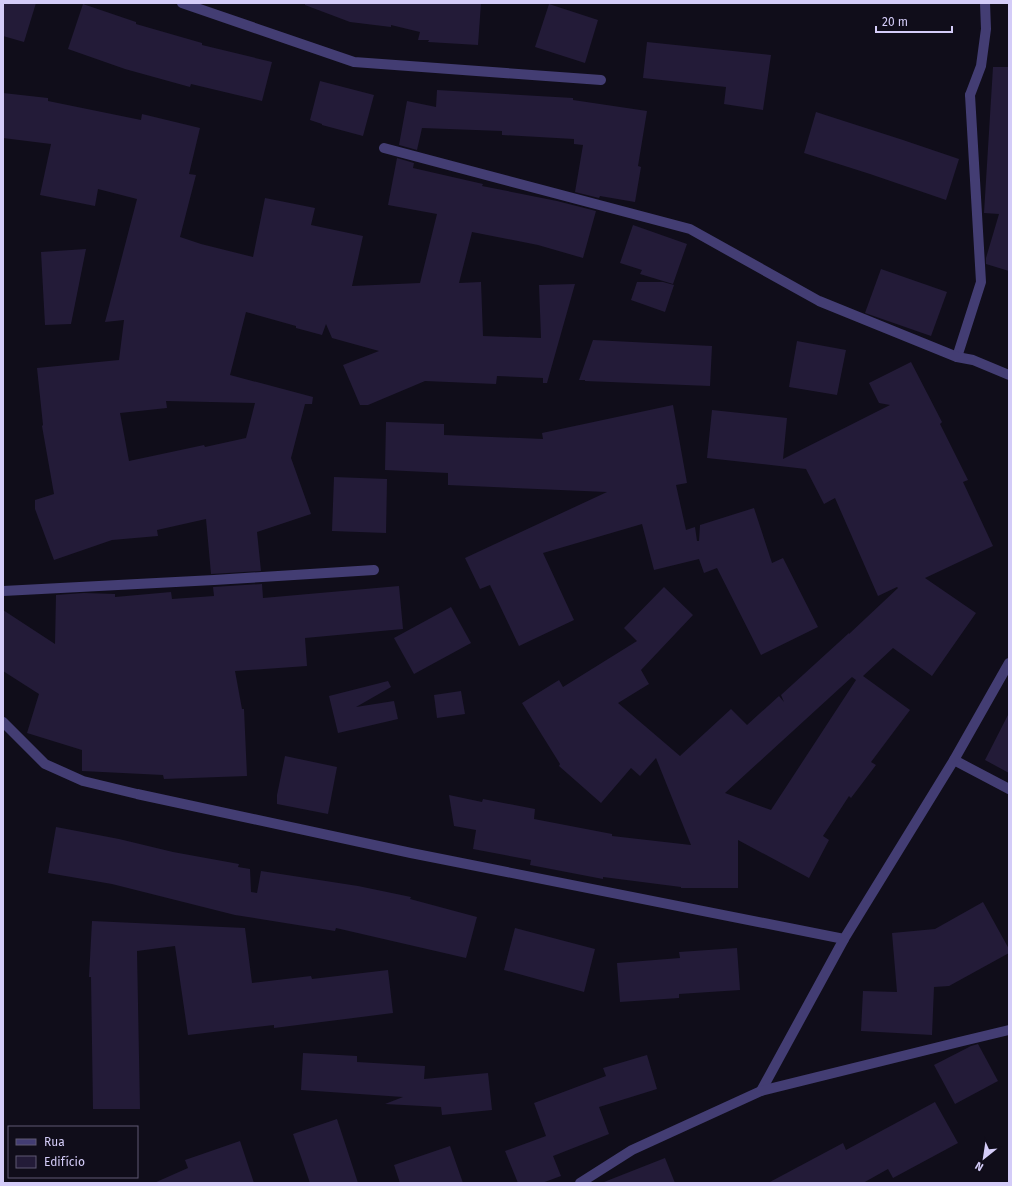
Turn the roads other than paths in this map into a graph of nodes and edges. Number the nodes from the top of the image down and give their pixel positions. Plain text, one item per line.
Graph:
1 (182, 3) edge
2 (985, 3) edge
3 (601, 80) dead end
4 (384, 148) dead end
5 (957, 357) junction
6 (1009, 375) edge
7 (374, 570) dead end
8 (3, 591) edge
9 (1009, 663) edge
10 (3, 722) edge
11 (954, 760) junction
12 (1009, 789) edge
13 (844, 939) junction
14 (1009, 1030) edge
15 (761, 1091) junction
16 (580, 1183) edge

1 - 3 street
2 - 5 street
4 - 5 street
5 - 6 street
7 - 8 street
9 - 11 street
10 - 13 street
11 - 12 street
11 - 13 street
13 - 15 street
14 - 15 street
15 - 16 street

